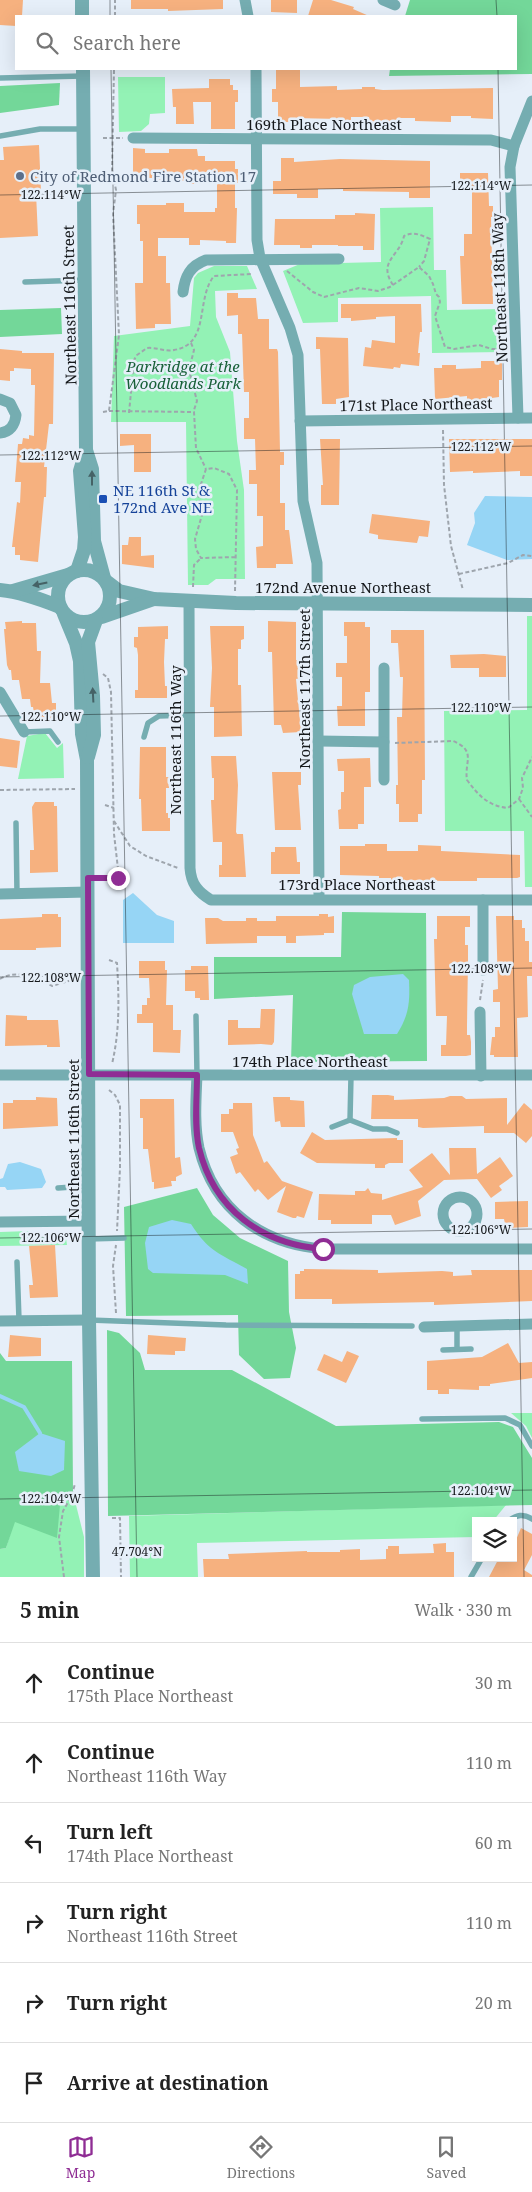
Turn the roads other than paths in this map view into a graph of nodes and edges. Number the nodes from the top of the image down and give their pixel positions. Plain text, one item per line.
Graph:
1 (82, 0) edge
2 (245, 0) edge
3 (383, 0) edge
4 (395, 5) dead end
5 (82, 15) edge
6 (248, 15) edge
7 (256, 70) edge
8 (83, 72) edge
9 (0, 78) edge
10 (532, 102) edge
11 (84, 129) junction
12 (0, 136) edge
13 (133, 138) dead end
14 (256, 139) junction
15 (514, 146) junction
16 (260, 258) junction
17 (339, 259) dead end
18 (85, 280) junction
19 (25, 282) dead end
20 (183, 292) dead end
21 (0, 399) edge
22 (518, 418) junction
23 (532, 418) edge
24 (300, 421) junction
25 (0, 434) edge
26 (86, 450) junction
27 (72, 573) junction
28 (105, 580) junction
29 (7, 590) edge
30 (191, 594) junction
31 (154, 599) junction
32 (318, 603) junction
33 (532, 605) edge
34 (62, 610) junction
35 (97, 619) junction
36 (384, 668) dead end
37 (0, 692) edge
38 (190, 715) junction
39 (24, 732) joint
40 (144, 737) dead end
41 (319, 741) junction
42 (58, 742) dead end
43 (384, 742) junction
44 (87, 760) junction
45 (384, 780) dead end
46 (16, 823) dead end
47 (191, 874) joint
48 (88, 878) junction
49 (119, 878) road end
50 (88, 892) junction
51 (0, 894) edge
52 (17, 894) junction
53 (319, 899) junction
54 (483, 900) junction
55 (532, 900) edge
56 (483, 970) road end
57 (480, 1012) road end
58 (196, 1016) dead end
59 (89, 1074) junction
60 (0, 1075) edge
61 (197, 1075) junction
62 (532, 1075) edge
63 (351, 1076) junction
64 (481, 1076) junction
65 (350, 1120) junction
66 (332, 1127) dead end
67 (397, 1133) dead end
68 (89, 1186) junction
69 (58, 1188) dead end
70 (90, 1221) junction
71 (0, 1222) edge
72 (459, 1230) dead end
73 (124, 1238) dead end
74 (89, 1239) junction
75 (458, 1249) junction
76 (532, 1249) edge
77 (17, 1262) dead end
78 (19, 1320) junction
79 (89, 1320) junction
80 (0, 1321) edge
81 (532, 1324) edge
82 (457, 1325) junction
83 (412, 1326) dead end
84 (424, 1327) dead end
85 (457, 1349) junction
86 (471, 1349) dead end
87 (443, 1350) dead end
88 (422, 1419) dead end
89 (532, 1446) edge
90 (513, 1517) edge
91 (532, 1519) edge
92 (480, 1562) edge
93 (93, 1577) edge
94 (471, 1577) edge

1 - 5 street
2 - 6 street
3 - 4 street
7 - 14 street, Northeast 117th Street
8 - 9 lane
8 - 11 street, Northeast 116th Street
10 - 15 street, Northeast 118th Way
11 - 12 lane
11 - 18 street, Northeast 116th Street
13 - 14 street, 169th Place Northeast
14 - 15 street, 169th Place Northeast
14 - 16 street, Northeast 117th Street
15 - 22 street, Northeast 118th Way
16 - 17 street
16 - 20 street
16 - 24 street, Northeast 117th Street
18 - 19 lane
18 - 26 street, Northeast 116th Street
21 - 25 street
22 - 23 street, 171st Place Northeast
22 - 24 street, 171st Place Northeast
24 - 32 street, Northeast 117th Street
26 - 27 street, Northeast 116th Street
28 -> 26 street, Northeast 116th Street
27 - 28 street
27 -> 29 street
27 - 34 street
28 - 31 street, 172nd Avenue Northeast
28 - 35 street
29 - 34 street
30 - 31 street, 172nd Avenue Northeast
30 - 32 street, 172nd Avenue Northeast
30 - 38 street, Northeast 116th Way
31 - 35 street, 172nd Avenue Northeast
32 - 33 street, 172nd Avenue Northeast
32 - 41 street, Northeast 117th Street
34 - 35 street
34 - 44 street, Northeast 116th Street
44 -> 35 street, Northeast 116th Street
36 - 43 street
37 - 39 street
38 - 40 lane
38 - 47 street, Northeast 116th Way
39 - 42 lane
41 - 43 street
41 - 53 street, Northeast 117th Street
43 - 45 street
44 - 48 street, Northeast 116th Street
46 - 52 lane
47 - 53 street, 173rd Place Northeast
48 - 49 lane
48 - 50 street, Northeast 116th Street
50 - 52 street
50 - 59 street, Northeast 116th Street
51 - 52 street
53 - 54 street, 173rd Place Northeast
54 - 55 street, 173rd Place Northeast
54 - 56 street
57 - 64 street
58 - 61 lane
59 - 60 street, 174th Place Northeast
59 - 61 street, 174th Place Northeast
59 - 68 street, Northeast 116th Street
61 - 63 street, 174th Place Northeast
61 - 75 street
62 - 64 street, 174th Place Northeast
63 - 64 street, 174th Place Northeast
63 - 65 lane
65 - 66 lane
65 - 67 lane
68 - 69 lane
68 - 70 street, Northeast 116th Street
70 - 71 street
70 - 74 street, Northeast 116th Street
72 - 75 street
73 - 74 lane
74 - 79 street, Northeast 116th Street
75 - 76 street
77 - 78 lane
78 - 79 street
78 - 80 street
79 - 83 lane
79 - 93 street, Northeast 116th Street
81 - 82 street
82 - 84 street
82 - 85 lane
85 - 86 lane
85 - 87 lane
88 - 89 lane
90 - 91 lane
92 - 94 lane

